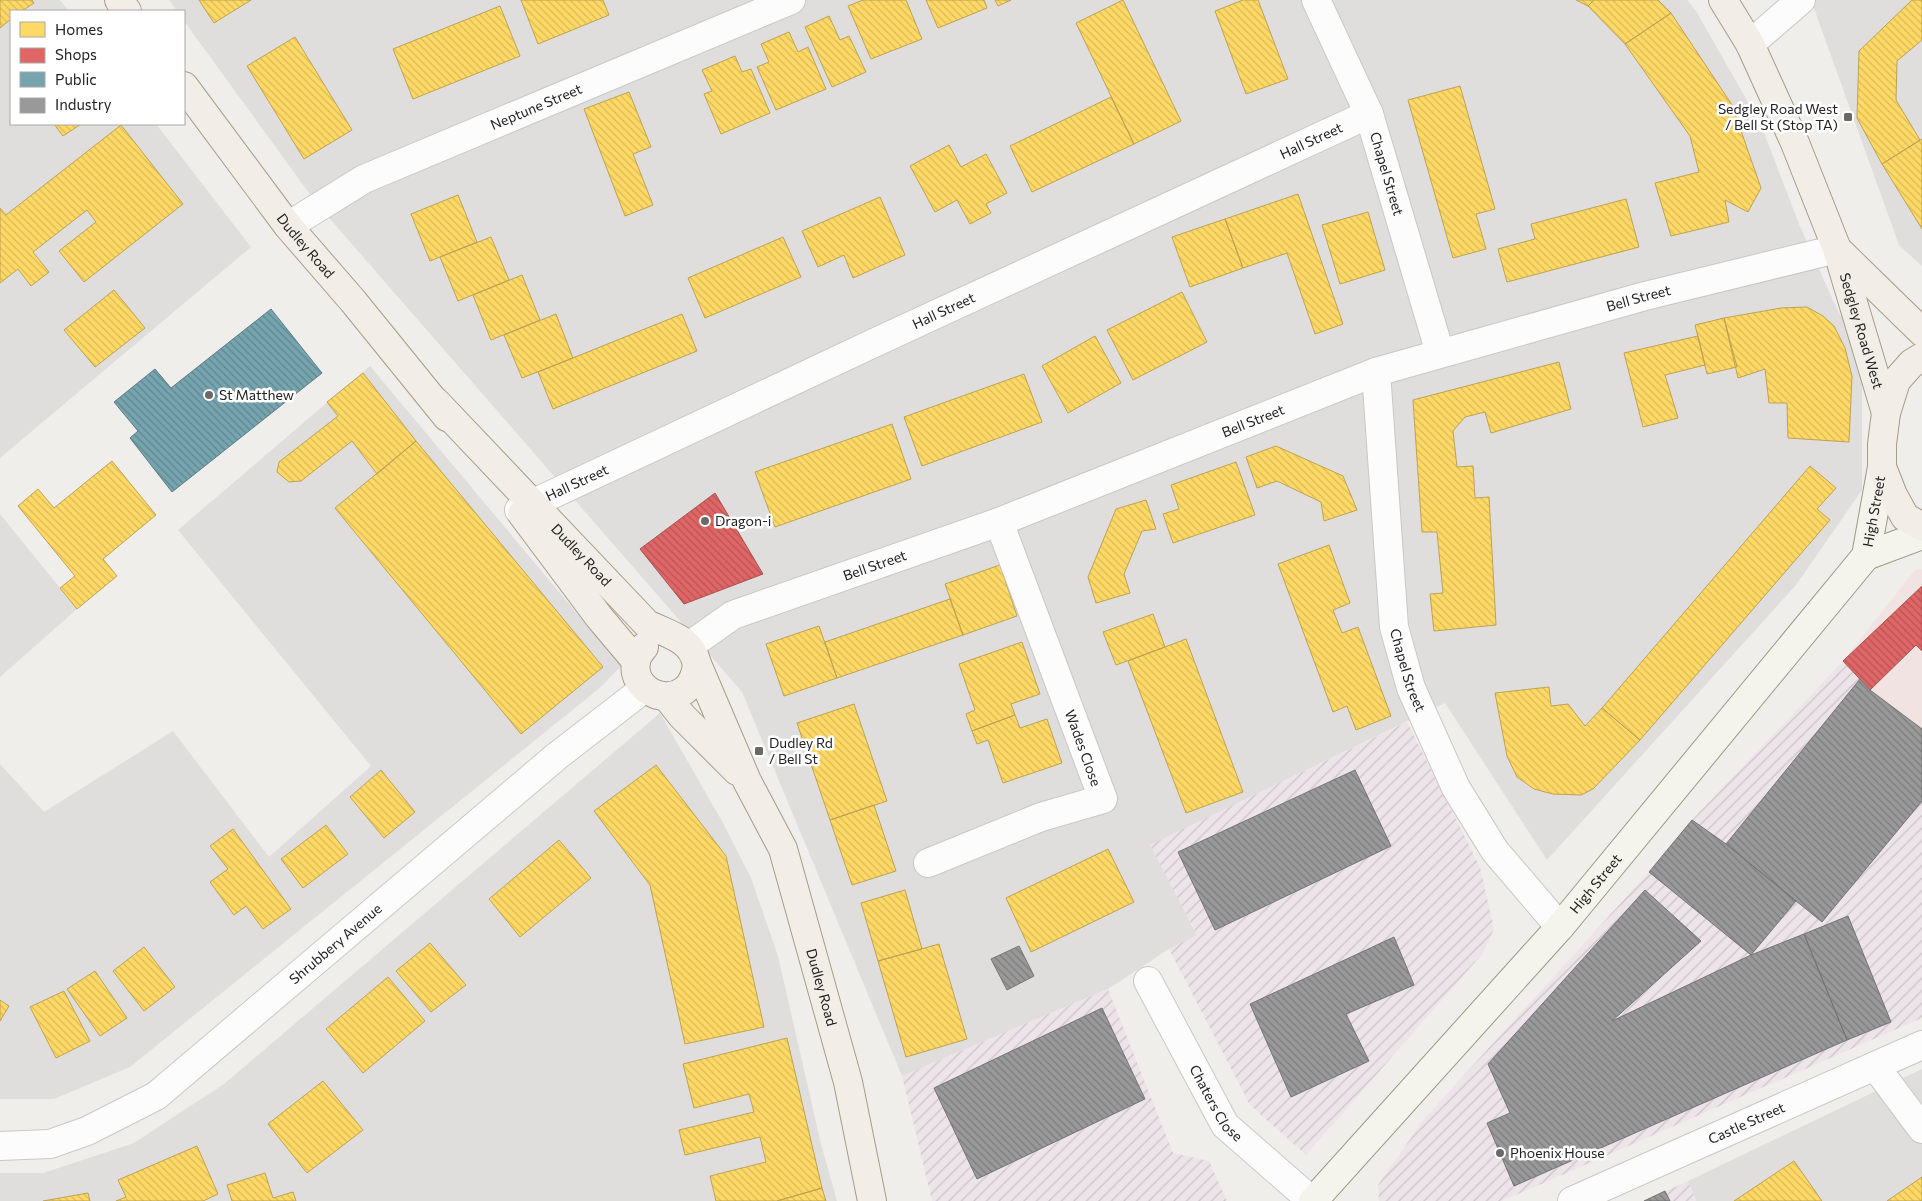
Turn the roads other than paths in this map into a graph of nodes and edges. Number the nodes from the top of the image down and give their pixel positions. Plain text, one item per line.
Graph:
1 (791, 0) edge
2 (1316, 0) edge
3 (1723, 0) edge
4 (1801, 0) edge
5 (1750, 44) junction
6 (185, 87) edge
7 (1369, 114) junction
8 (288, 226) junction
9 (1837, 249) junction
10 (1922, 332) edge
11 (1440, 353) junction
12 (1922, 357) edge
13 (1376, 372) junction
14 (1886, 413) junction
15 (1882, 467) junction
16 (526, 507) junction
17 (999, 522) junction
18 (1922, 527) edge
19 (1922, 535) edge
20 (1866, 556) junction
21 (686, 649) junction
22 (636, 661) junction
23 (656, 692) junction
24 (747, 781) junction
25 (928, 862) dead end
26 (1560, 927) junction
27 (1148, 981) dead end
28 (1922, 1045) edge
29 (1876, 1066) junction
30 (1922, 1129) edge
31 (0, 1146) edge
32 (872, 1201) edge
33 (1313, 1201) edge
34 (1572, 1201) edge

1 - 8 street, Neptune Street
2 - 7 street, Chapel Street
3 - 5 main road, Sedgley Road West
4 - 5 street
5 - 9 main road, Sedgley Road West
6 - 8 main road, Dudley Road
7 - 11 street, Chapel Street
7 - 16 street, Hall Street
8 - 16 main road, Dudley Road
9 - 10 main road, Sedgley Road West
9 - 11 street, Bell Street
9 - 14 main road, Sedgley Road West
11 - 13 street, Bell Street
12 - 14 main road
13 - 17 street, Bell Street
13 - 26 street, Chapel Street
14 - 15 main road
15 - 18 main road
15 - 20 main road, High Street
16 - 21 main road, Dudley Road
16 - 22 main road, Dudley Road
17 - 21 street, Bell Street
17 - 25 street, Wades Close
19 - 20 main road, High Street
20 - 26 main road, High Street
21 - 22 main road
21 - 23 main road
21 - 24 main road, Dudley Road
22 - 23 main road, Dudley Road
23 - 24 main road, Dudley Road
23 - 31 street, Shrubbery Avenue
24 - 32 main road, Dudley Road
26 - 33 main road, High Street
27 - 33 street, Chaters Close
28 - 29 street, Castle Street
29 - 30 street
29 - 34 street, Castle Street

